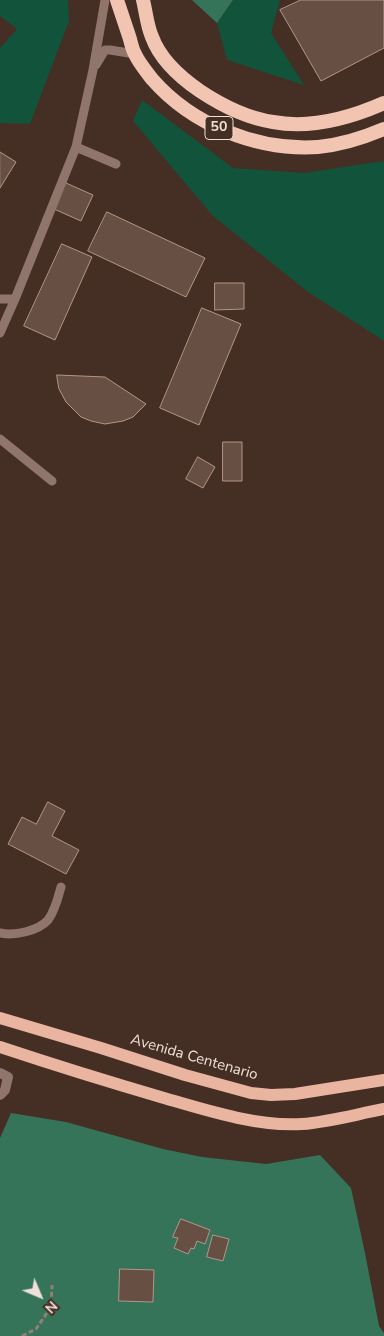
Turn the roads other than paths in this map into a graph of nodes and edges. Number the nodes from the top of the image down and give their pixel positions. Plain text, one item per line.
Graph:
1 (105, 0) edge
2 (117, 0) edge
3 (143, 0) edge
4 (134, 54) junction
5 (93, 70) junction
6 (384, 103) edge
7 (384, 129) edge
8 (76, 147) junction
9 (116, 164) dead end
10 (0, 299) edge
11 (15, 299) junction
12 (0, 333) edge
13 (0, 439) edge
14 (52, 480) dead end
15 (61, 887) dead end
16 (0, 933) edge
17 (0, 1018) edge
18 (0, 1047) edge
19 (0, 1073) edge
20 (384, 1080) edge
21 (0, 1095) edge
22 (384, 1109) edge

1 - 5 lane
2 - 4 highway, 50
3 - 6 highway, 50
4 - 5 lane
4 - 7 highway, 50
5 - 8 lane
8 - 9 lane
8 - 11 lane
10 - 11 lane
11 - 12 lane
13 - 14 lane
15 - 16 lane
17 - 20 main road, Avenida Centenario
18 - 22 main road
19 - 21 street

